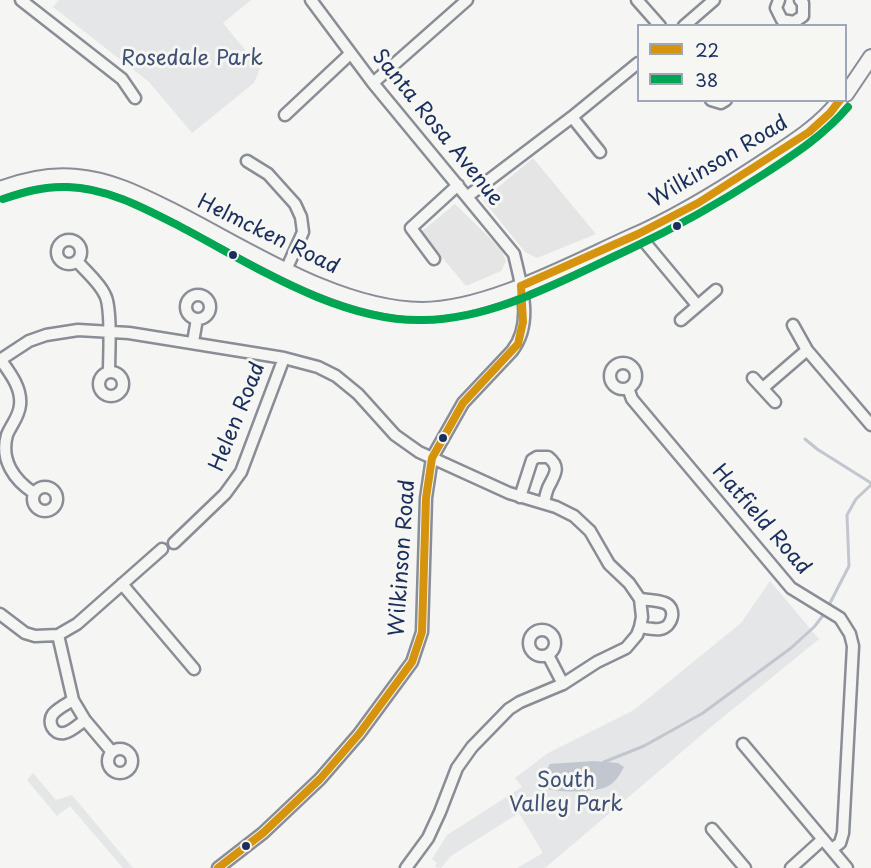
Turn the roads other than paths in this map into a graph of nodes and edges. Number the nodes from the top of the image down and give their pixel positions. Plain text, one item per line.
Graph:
1 (21, 0) edge
2 (311, 0) edge
3 (467, 0) edge
4 (637, 0) edge
5 (714, 0) edge
6 (779, 0) edge
7 (800, 0) edge
8 (658, 24) edge
9 (686, 24) edge
10 (351, 54) junction
11 (871, 57) edge
12 (637, 65) edge
13 (373, 83) junction
14 (847, 93) edge
15 (135, 98) dead end
16 (301, 101) junction
17 (838, 102) edge
18 (309, 110) dead end
19 (285, 116) dead end
20 (572, 117) junction
21 (600, 152) dead end
22 (247, 161) dead end
23 (458, 185) junction
24 (0, 189) edge
25 (468, 196) junction
26 (638, 234) junction
27 (434, 259) dead end
28 (77, 261) dead end
29 (286, 270) junction
30 (521, 286) junction
31 (716, 291) dead end
32 (697, 305) junction
33 (197, 319) dead end
34 (681, 320) dead end
35 (792, 325) dead end
36 (108, 331) junction
37 (193, 342) junction
38 (807, 350) junction
39 (284, 358) junction
40 (0, 360) edge
41 (109, 372) dead end
42 (753, 378) dead end
43 (628, 388) dead end
44 (763, 388) junction
45 (775, 402) dead end
46 (871, 425) edge
47 (432, 458) junction
48 (34, 493) dead end
49 (520, 497) junction
50 (544, 503) junction
51 (174, 543) dead end
52 (162, 549) dead end
53 (122, 584) junction
54 (640, 599) junction
55 (2, 619) edge
56 (640, 627) junction
57 (58, 635) junction
58 (548, 655) dead end
59 (195, 669) dead end
60 (563, 684) junction
61 (73, 700) junction
62 (85, 720) junction
63 (743, 744) dead end
64 (112, 752) dead end
65 (711, 829) dead end
66 (823, 839) junction
67 (831, 849) junction
68 (218, 868) edge
69 (406, 868) edge
70 (745, 868) edge
71 (791, 868) edge
72 (847, 868) edge

1 - 15 street
2 - 10 street, Santa Rosa Avenue
3 - 13 street
4 - 8 street
5 - 9 street
6 - 7 street
10 - 13 street, Santa Rosa Avenue
10 - 16 street
11 - 14 main road
12 - 20 street
13 - 23 street, Santa Rosa Avenue
16 - 18 street
16 - 19 street
17 - 26 main road, Wilkinson Road
20 - 21 street
20 - 25 street
22 - 29 street
23 - 25 street, Santa Rosa Avenue
23 - 27 street
24 - 29 main road, Helmcken Road
25 - 30 street, Santa Rosa Avenue
26 - 30 main road, Wilkinson Road
26 - 32 street
28 - 36 street
29 - 30 main road, Helmcken Road
30 - 47 street, Wilkinson Road
31 - 32 street
32 - 34 street
33 - 37 street
35 - 38 street
36 - 37 street
36 - 40 street
36 - 41 street
37 - 39 street
38 - 44 street
38 - 46 street
39 - 47 street, Helen Road
39 - 51 street, Helen Road
40 - 48 street
42 - 44 street
43 - 67 street, Hatfield Road
44 - 45 street
47 - 49 street, Helen Road
47 - 68 street, Wilkinson Road
49 - 50 street, Helen Road
49 - 50 street
50 - 54 street, Helen Road
52 - 53 street
53 - 57 street
53 - 59 street
54 - 56 street
54 - 56 street
55 - 57 street
56 - 60 street
57 - 61 street
58 - 60 street
60 - 69 street
61 - 62 street
61 - 62 street
62 - 64 street
63 - 66 street
65 - 70 street
66 - 67 street
66 - 71 street
67 - 72 street

